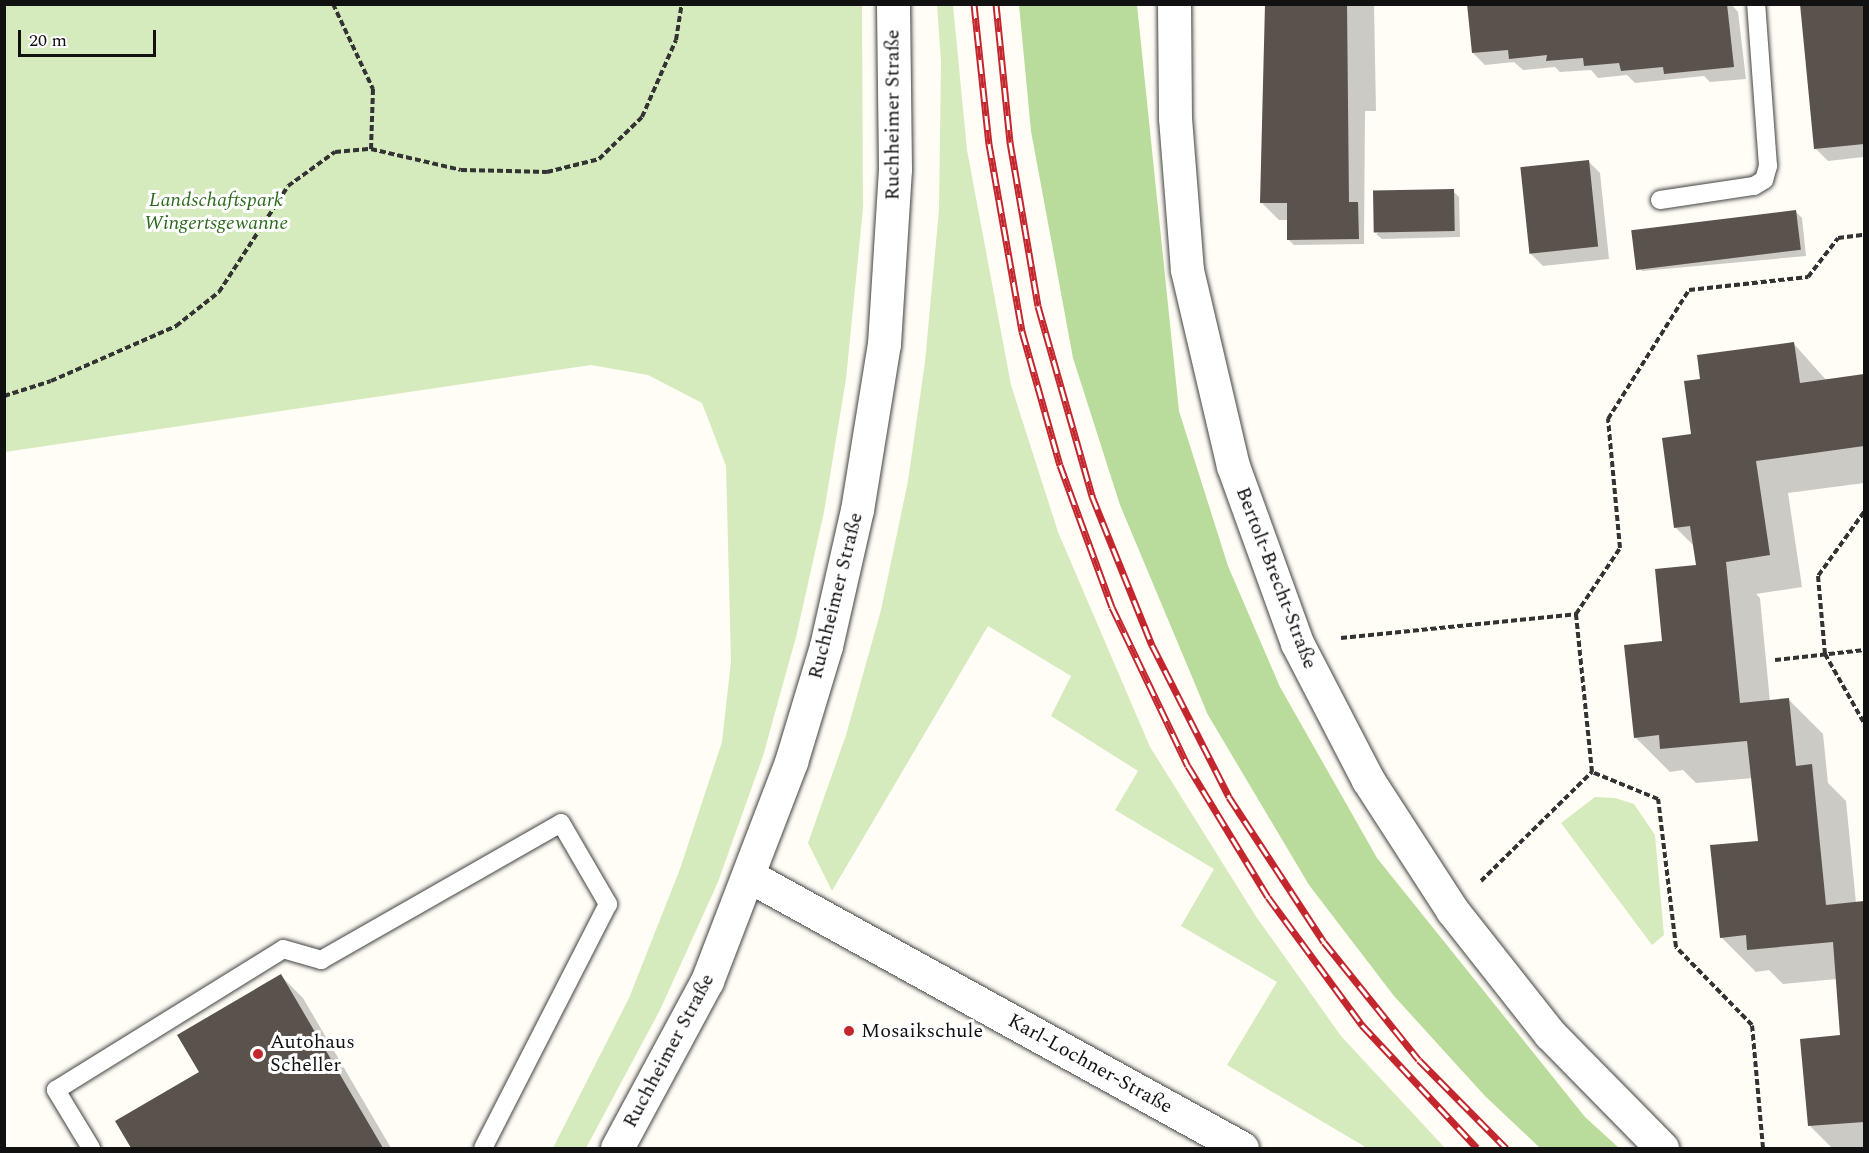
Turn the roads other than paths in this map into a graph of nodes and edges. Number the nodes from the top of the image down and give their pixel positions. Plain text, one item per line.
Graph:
1 (893, 4) edge
2 (1174, 4) edge
3 (1756, 4) edge
4 (1660, 200) dead end
5 (750, 876) junction
6 (91, 1149) edge
7 (483, 1149) edge
8 (617, 1149) edge
9 (1242, 1149) edge
10 (1662, 1149) edge

1 - 5 street, Ruchheimer Straße
2 - 10 street, Bertolt-Brecht-Straße
3 - 4 lane
5 - 8 street, Ruchheimer Straße
5 - 9 street, Karl-Lochner-Straße
6 - 7 lane

